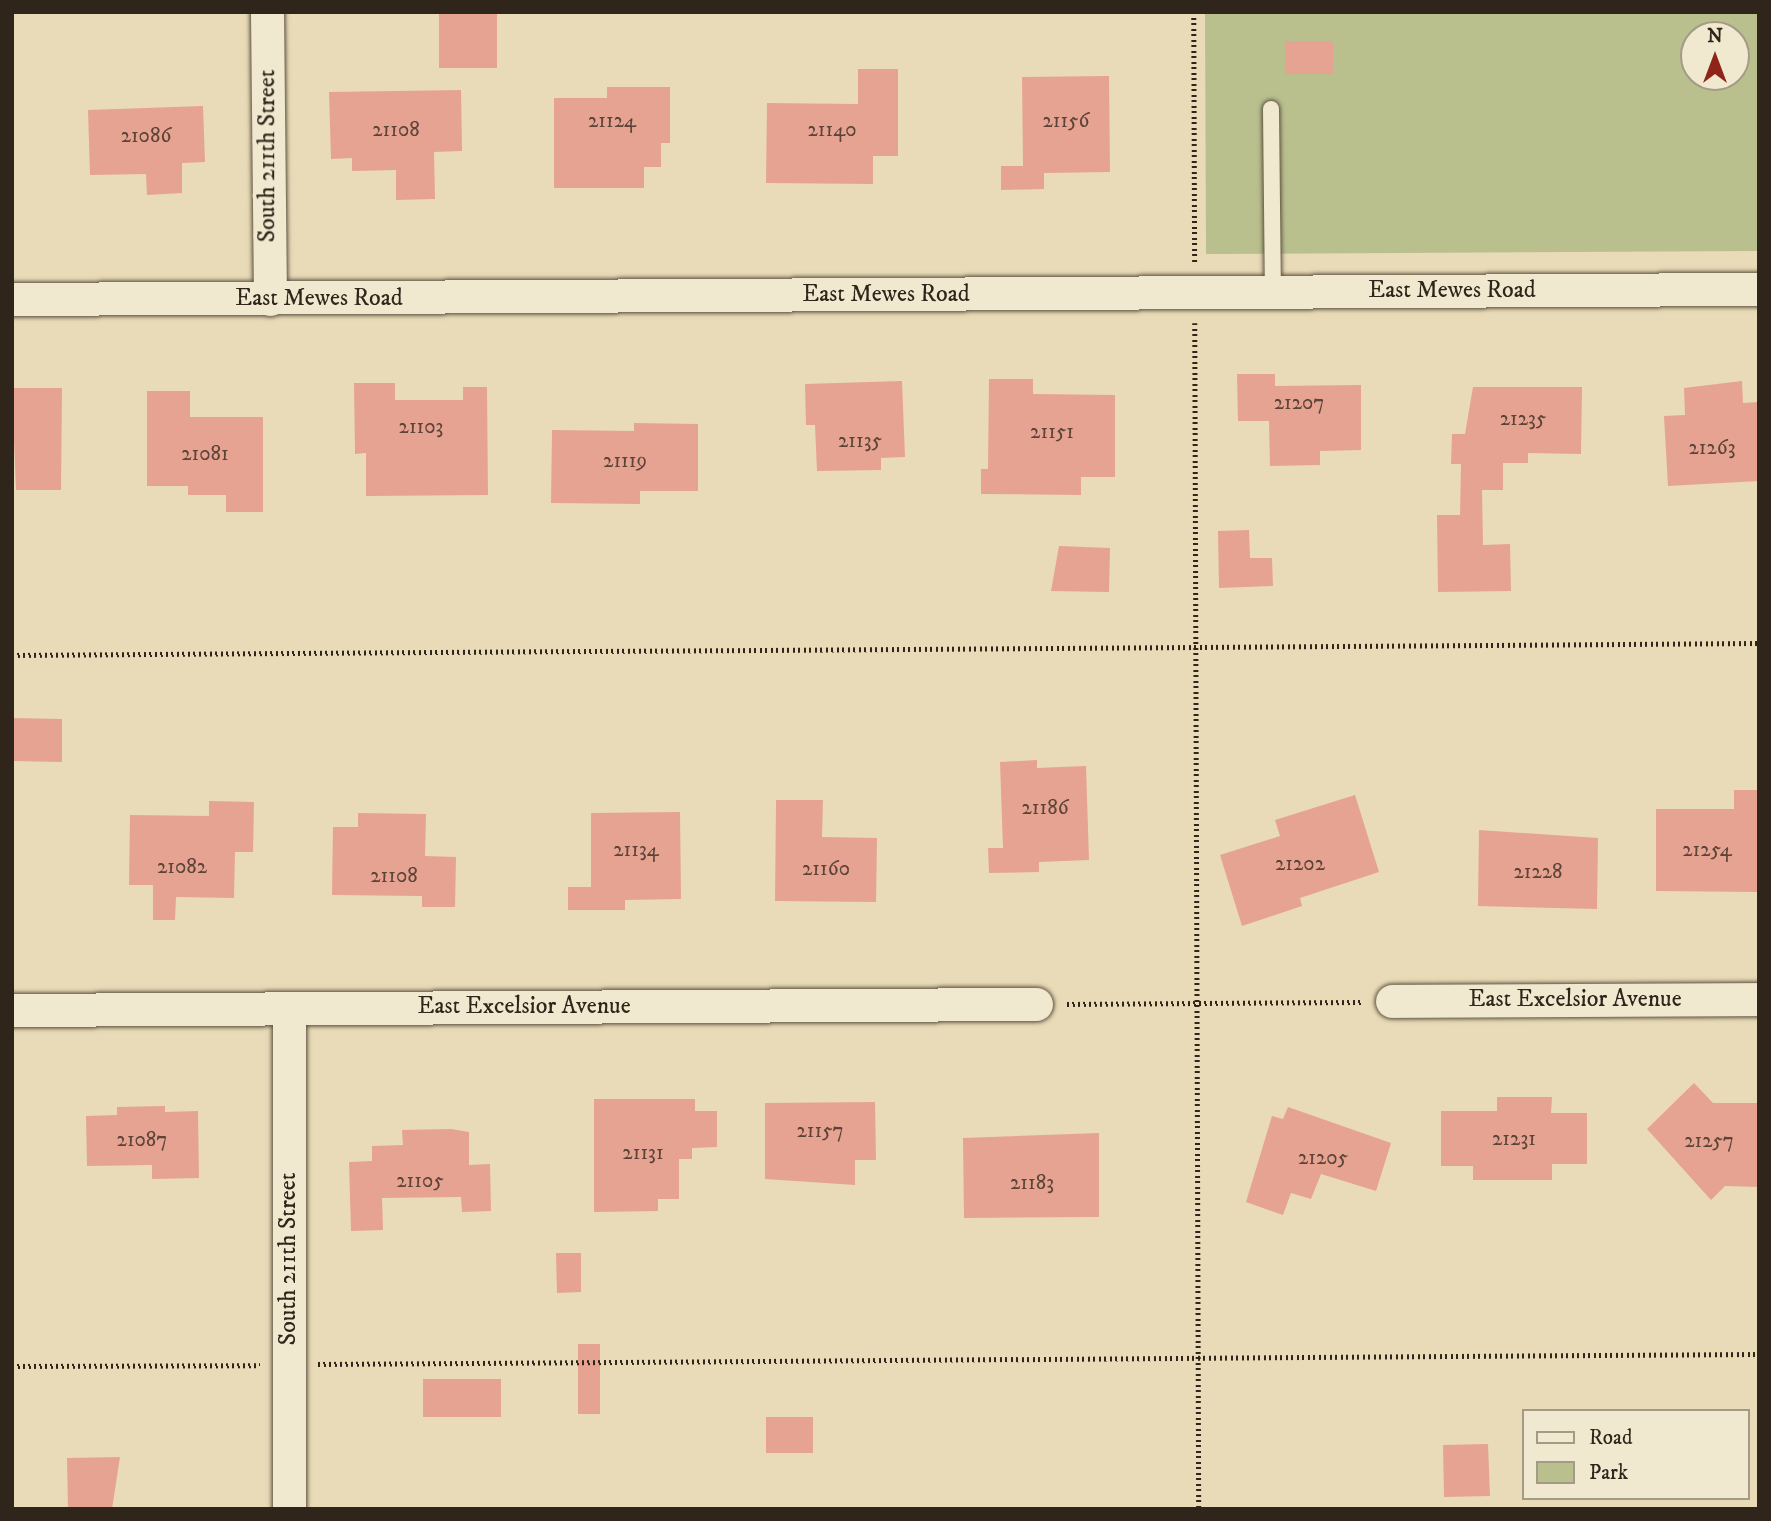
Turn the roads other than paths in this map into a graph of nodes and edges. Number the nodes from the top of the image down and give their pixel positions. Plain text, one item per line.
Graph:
1 (267, 12) edge
2 (1271, 108) dead end
3 (1759, 289) edge
4 (1273, 292) junction
5 (12, 299) edge
6 (270, 299) junction
7 (1759, 999) edge
8 (1392, 1001) road end
9 (1036, 1004) road end
10 (289, 1008) junction
11 (12, 1010) edge
12 (289, 1509) edge

1 - 6 street, South 211th Street
2 - 4 lane
3 - 4 street, East Mewes Road
4 - 6 street, East Mewes Road
5 - 6 street, East Mewes Road
7 - 8 street, East Excelsior Avenue
9 - 10 street, East Excelsior Avenue
10 - 11 street, East Excelsior Avenue
10 - 12 street, South 211th Street

